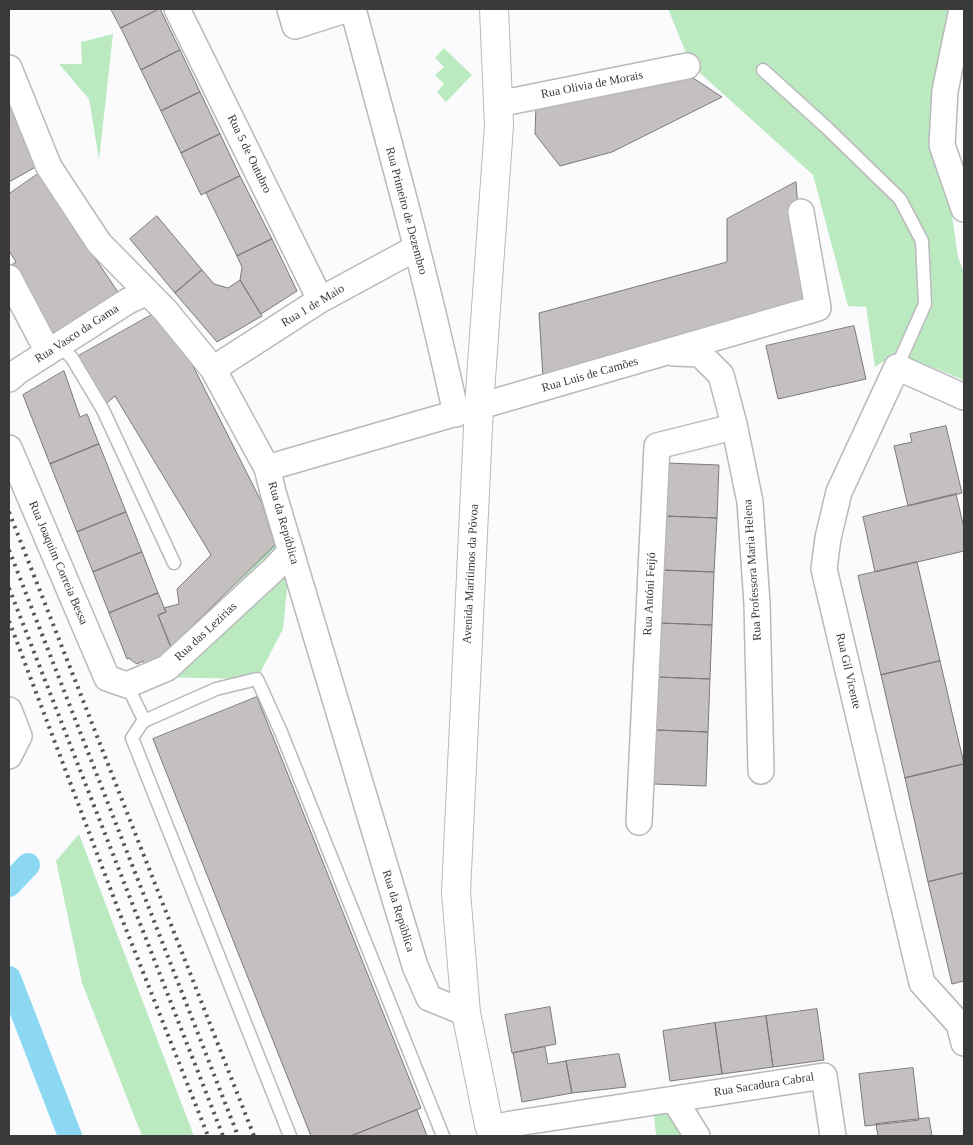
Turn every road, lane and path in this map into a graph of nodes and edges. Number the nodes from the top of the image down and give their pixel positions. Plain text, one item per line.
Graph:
1 (177, 9) edge
2 (290, 9) edge
3 (348, 9) edge
4 (353, 9) edge
5 (494, 9) edge
6 (962, 9) edge
7 (687, 66) dead end
8 (9, 68) edge
9 (763, 70) dead end
10 (498, 104) junction
11 (964, 209) edge
12 (801, 212) dead end
13 (416, 248) junction
14 (9, 278) edge
15 (147, 292) junction
16 (320, 300) junction
17 (54, 349) junction
18 (667, 352) junction
19 (897, 367) junction
20 (213, 369) junction
21 (9, 379) edge
22 (964, 397) edge
23 (467, 410) junction
24 (734, 424) junction
25 (9, 448) edge
26 (267, 468) junction
27 (291, 551) junction
28 (174, 564) dead end
29 (117, 682) junction
30 (9, 710) edge
31 (144, 720) junction
32 (9, 756) edge
33 (762, 771) dead end
34 (639, 822) dead end
35 (466, 1012) junction
36 (964, 1043) edge
37 (674, 1099) junction
38 (491, 1131) edge
39 (290, 1136) edge
40 (444, 1136) edge
41 (697, 1136) edge
42 (833, 1136) edge

1 - 16 street, Rua 5 de Outubro
2 - 3 street
4 - 13 street, Rua Primeiro de Dezembro
5 - 10 main road, Avenida Marítimos da Póvoa
6 - 11 street
7 - 10 street, Rua Olivia de Morais
8 - 15 street, Rua da República
9 - 19 lane
10 - 23 main road, Avenida Marítimos da Póvoa
12 - 18 street, Rua Luis de Camões
13 - 16 street, Rua 1 de Maio
13 - 23 street, Rua Primeiro de Dezembro
14 - 17 street
15 - 17 street, Rua Vasco da Gama
15 - 20 street, Rua da República
16 - 20 street, Rua 1 de Maio
17 - 21 street, Rua Vasco da Gama
17 - 28 lane
18 - 23 street, Rua Luis de Camões
18 - 24 street, Rua Professora Maria Helena
19 - 22 street
19 - 36 street, Rua Gil Vicente
20 - 26 street, Rua da República
23 - 26 street, Rua Luis de Camões
23 - 35 main road, Avenida Marítimos da Póvoa
24 - 33 street, Rua Professora Maria Helena
24 - 34 street, Rua Antóni Feijó
25 - 29 street, Rua Joaquim Correia Bessa
26 - 27 street, Rua da República
27 - 29 street, Rua das Lezirias
27 - 35 street, Rua da República
29 - 31 lane
30 - 32 street
31 - 39 lane
31 - 40 lane
35 - 38 main road, Avenida Marítimos da Póvoa
37 - 38 street, Rua Sacadura Cabral
37 - 41 street
37 - 42 street, Rua Sacadura Cabral

